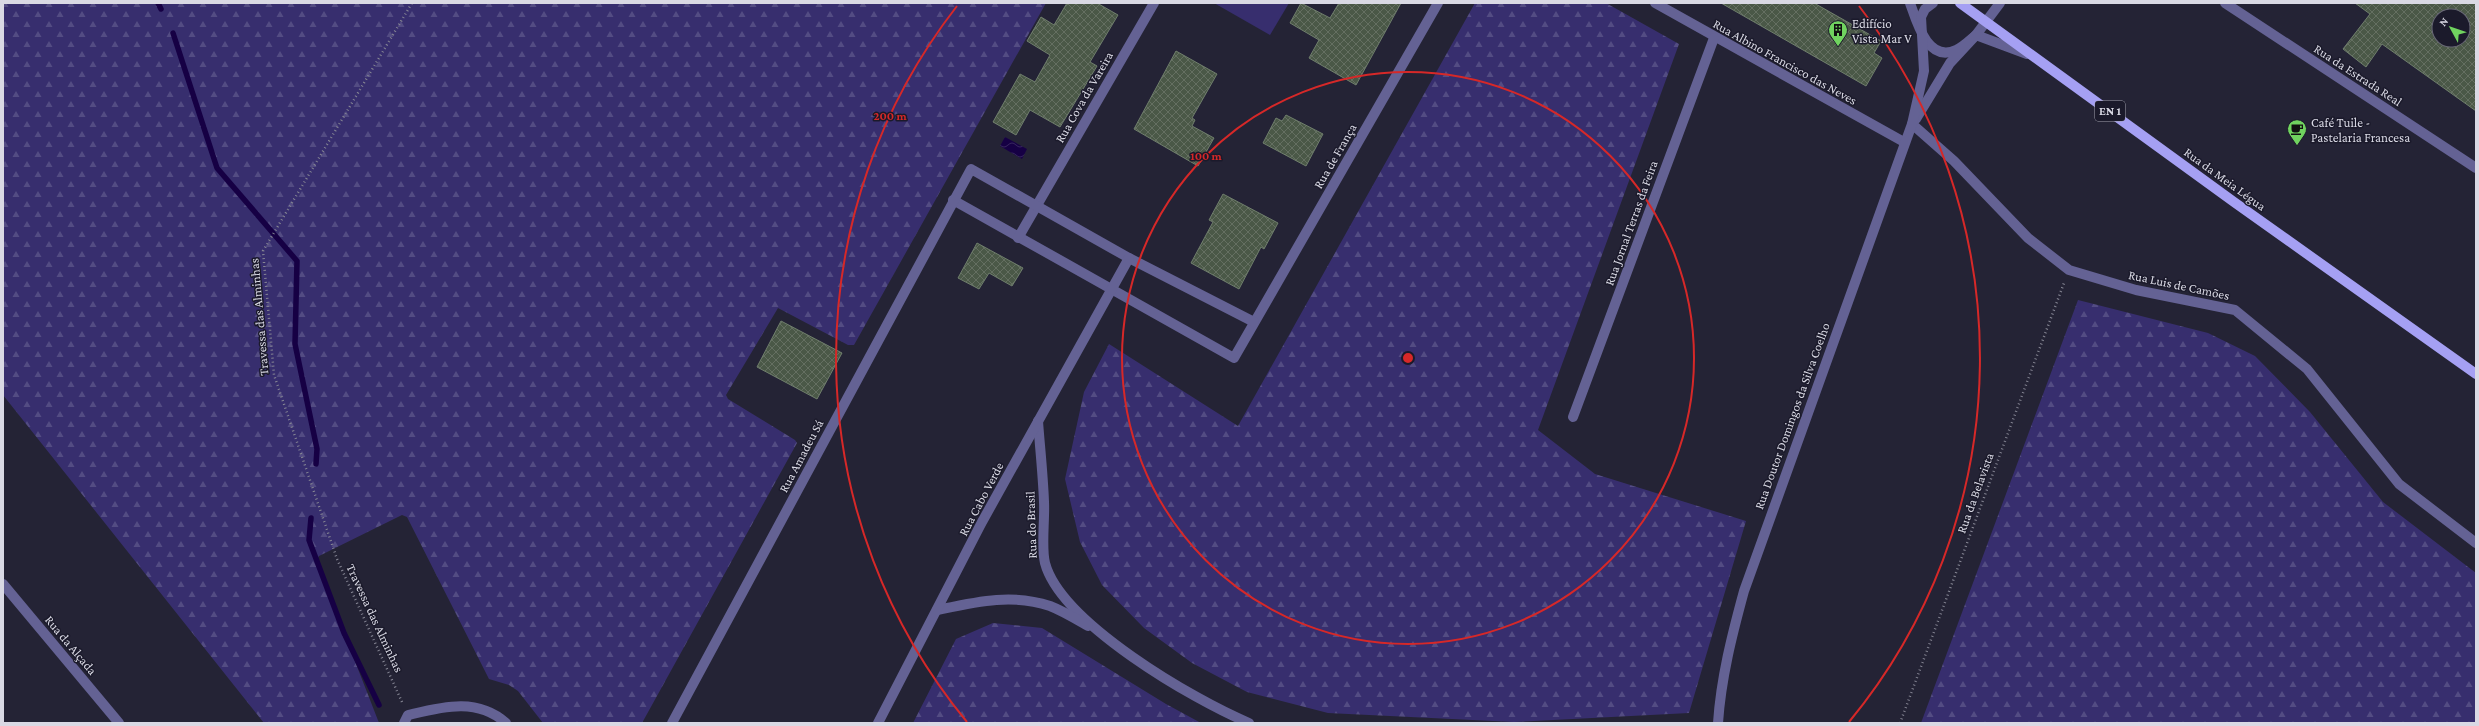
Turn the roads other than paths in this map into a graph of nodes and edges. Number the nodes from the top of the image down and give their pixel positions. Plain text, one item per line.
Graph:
1 (1154, 3) edge
2 (1655, 3) edge
3 (1910, 3) edge
4 (1933, 3) edge
5 (1960, 3) edge
6 (2000, 3) edge
7 (2225, 3) edge
8 (1434, 4) edge
9 (1985, 21) junction
10 (1920, 33) junction
11 (1976, 35) junction
12 (1714, 38) junction
13 (2031, 55) junction
14 (1912, 124) junction
15 (1904, 142) junction
16 (2476, 168) edge
17 (953, 200) junction
18 (1036, 205) junction
19 (1018, 238) junction
20 (1129, 258) junction
21 (1110, 289) junction
22 (1254, 322) junction
23 (2476, 374) edge
24 (1573, 417) dead end
25 (1038, 420) junction
26 (2476, 543) edge
27 (3, 584) edge
28 (937, 610) junction
29 (1101, 632) junction
30 (406, 719) edge
31 (119, 723) edge
32 (506, 723) edge
33 (672, 723) edge
34 (878, 723) edge
35 (1249, 723) edge
36 (1718, 723) edge

1 - 18 street, Rua Cova da Vareira
2 - 12 street, Rua Albino Francisco das Neves
3 - 10 street, Rua Doutor Domingos da Silva Coelho
4 - 10 street, Rua Doutor Domingos da Silva Coelho
5 - 9 main road, Rua da Meia Légua / EN 1
6 - 9 street
7 - 16 street, Rua da Estrada Real
8 - 22 street, Rua de França
9 - 11 street, Rua Doutor Domingos da Silva Coelho
9 - 13 main road, Rua da Meia Légua / EN 1
10 - 11 street, Rua Doutor Domingos da Silva Coelho
10 - 14 street, Rua Doutor Domingos da Silva Coelho
11 - 13 street
11 - 14 street, Rua Doutor Domingos da Silva Coelho
12 - 15 street, Rua Albino Francisco das Neves
12 - 24 street, Rua Jornal Terras da Feira
13 - 23 main road, Rua da Meia Légua / EN 1
14 - 15 street, Rua Doutor Domingos da Silva Coelho
14 - 26 street, Rua Luis de Camões
15 - 36 street, Rua Doutor Domingos da Silva Coelho
17 - 18 street, Rua Amadeu Sá
17 - 19 street
17 - 33 street, Rua Amadeu Sá
18 - 19 street, Rua Cova da Vareira
18 - 20 street
19 - 21 street
20 - 21 street, Rua Cabo Verde
20 - 22 street
21 - 22 street, Rua de França
21 - 25 street, Rua Cabo Verde
25 - 28 street, Rua Cabo Verde
25 - 29 street, Rua do Brasil
27 - 31 street, Rua da Alçada
28 - 29 street, Rua do Brasil
28 - 34 street, Rua Cabo Verde
29 - 35 street, Rua do Brasil
30 - 32 street

